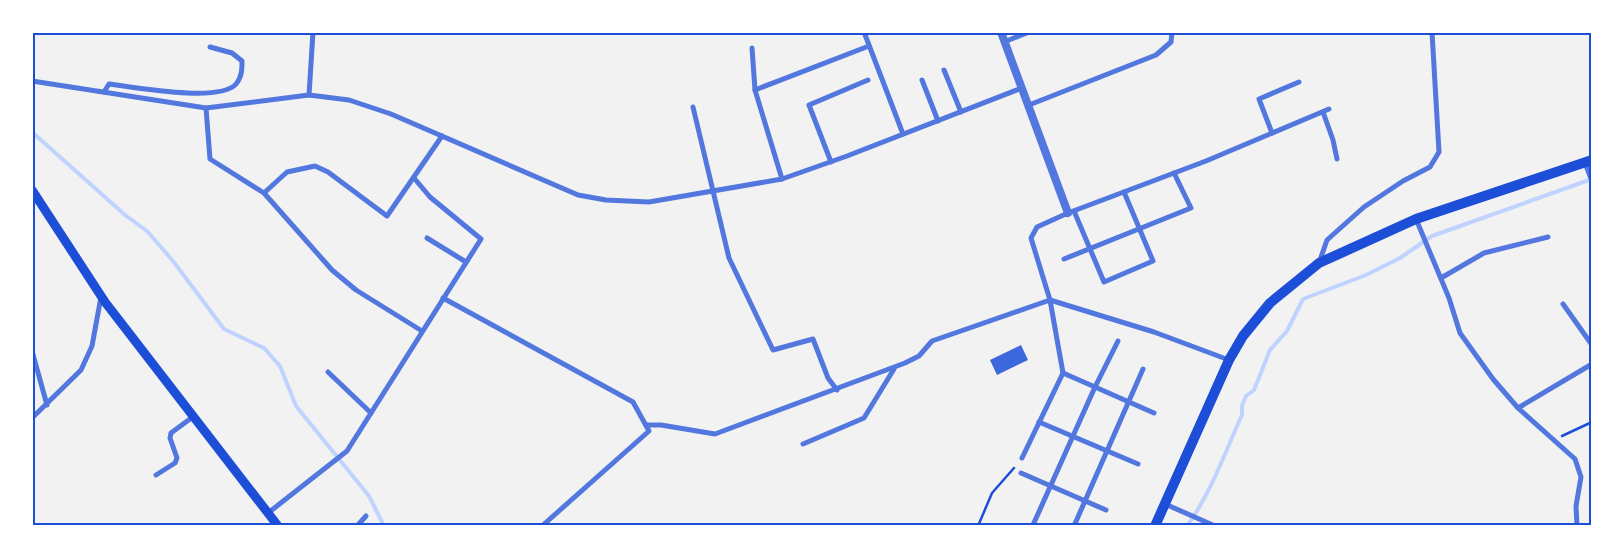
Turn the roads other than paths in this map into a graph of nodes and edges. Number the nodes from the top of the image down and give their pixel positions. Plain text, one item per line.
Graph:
1 (313, 32) edge
2 (864, 32) edge
3 (1001, 32) edge
4 (1030, 32) edge
5 (1172, 32) edge
6 (1432, 32) edge
7 (1004, 42) junction
8 (869, 46) junction
9 (210, 47) dead end
10 (752, 48) dead end
11 (944, 70) dead end
12 (868, 80) dead end
13 (922, 80) dead end
14 (32, 81) edge
15 (1299, 82) dead end
16 (1022, 88) junction
17 (755, 90) junction
18 (104, 92) junction
19 (309, 94) junction
20 (1029, 105) junction
21 (693, 107) dead end
22 (206, 108) junction
23 (1329, 109) dead end
24 (961, 112) junction
25 (1323, 112) junction
26 (938, 121) junction
27 (1272, 133) junction
28 (903, 134) junction
29 (442, 136) junction
30 (1336, 159) dead end
31 (1588, 161) edge
32 (830, 162) junction
33 (1174, 173) junction
34 (414, 178) junction
35 (782, 178) junction
36 (1591, 179) edge
37 (32, 190) edge
38 (714, 192) junction
39 (1124, 192) junction
40 (264, 193) junction
41 (1071, 212) junction
42 (1416, 219) junction
43 (1140, 229) junction
44 (1548, 236) dead end
45 (427, 238) dead end
46 (1090, 249) junction
47 (1064, 260) dead end
48 (466, 262) junction
49 (1319, 263) junction
50 (1441, 278) junction
51 (101, 295) junction
52 (443, 298) junction
53 (1050, 300) junction
54 (1563, 304) dead end
55 (422, 331) junction
56 (1118, 341) dead end
57 (1592, 345) edge
58 (32, 352) edge
59 (1229, 360) junction
60 (1592, 364) edge
61 (894, 368) junction
62 (1143, 369) dead end
63 (328, 372) dead end
64 (1063, 373) junction
65 (1096, 388) junction
66 (837, 390) junction
67 (1128, 402) junction
68 (47, 405) junction
69 (1518, 408) junction
70 (371, 413) junction
71 (1154, 413) dead end
72 (194, 416) junction
73 (32, 418) edge
74 (1039, 422) junction
75 (646, 425) junction
76 (1074, 436) junction
77 (803, 444) dead end
78 (1107, 450) junction
79 (1022, 458) road end
80 (1138, 464) dead end
81 (1021, 473) dead end
82 (156, 475) dead end
83 (1051, 486) junction
84 (1084, 501) junction
85 (1164, 504) junction
86 (1106, 510) dead end
87 (268, 513) junction
88 (366, 516) dead end
89 (1033, 525) edge
90 (278, 526) edge
91 (357, 526) edge
92 (542, 526) edge
93 (1074, 526) edge
94 (1155, 526) edge
95 (1215, 526) edge
96 (1577, 526) edge

1 - 19 street
2 - 8 street
3 - 7 street
4 - 7 street
5 - 20 street
6 - 49 street
7 - 16 street
8 - 17 street
8 - 28 street
9 - 18 street
10 - 17 street
11 - 24 street
12 - 32 street
13 - 26 street
14 - 18 street
15 - 27 street
16 - 20 street
16 - 24 street
17 - 35 street
18 - 22 street
19 - 22 street
19 - 29 street
20 - 41 street
21 - 38 street
22 - 40 street
23 - 25 street
24 - 26 street
25 - 27 street
25 - 30 street
26 - 28 street
27 - 33 street
28 - 32 street
29 - 34 street
29 - 38 street
31 - 36 street
31 - 42 highway
32 - 35 street
33 - 39 street
33 - 43 street
34 - 40 street
34 - 48 street
35 - 38 street
37 - 51 main road
38 - 66 street
39 - 41 street
39 - 43 street
40 - 55 street
41 - 46 street
41 - 53 street
42 - 49 highway
42 - 50 street
43 - 46 street
43 - 46 street
44 - 50 street
45 - 48 street
46 - 47 street
48 - 52 street
49 - 59 highway
50 - 69 street
51 - 68 street
51 - 72 main road
52 - 55 street
52 - 75 street
53 - 59 street
53 - 61 street
53 - 64 street
54 - 57 street
55 - 70 street
56 - 65 street
58 - 68 street
59 - 85 highway
60 - 69 street
61 - 66 street
61 - 77 street
62 - 67 street
63 - 70 street
64 - 65 street
64 - 74 street
65 - 67 street
65 - 76 street
66 - 75 street
67 - 71 street
67 - 78 street
68 - 73 street
69 - 96 street
70 - 87 street
72 - 82 street
72 - 87 main road
74 - 76 street
74 - 79 street
75 - 92 street
76 - 78 street
76 - 83 street
78 - 80 street
78 - 84 street
81 - 83 street
83 - 84 street
83 - 89 street
84 - 86 street
84 - 93 street
85 - 94 highway
85 - 95 street
87 - 90 main road
88 - 91 street

